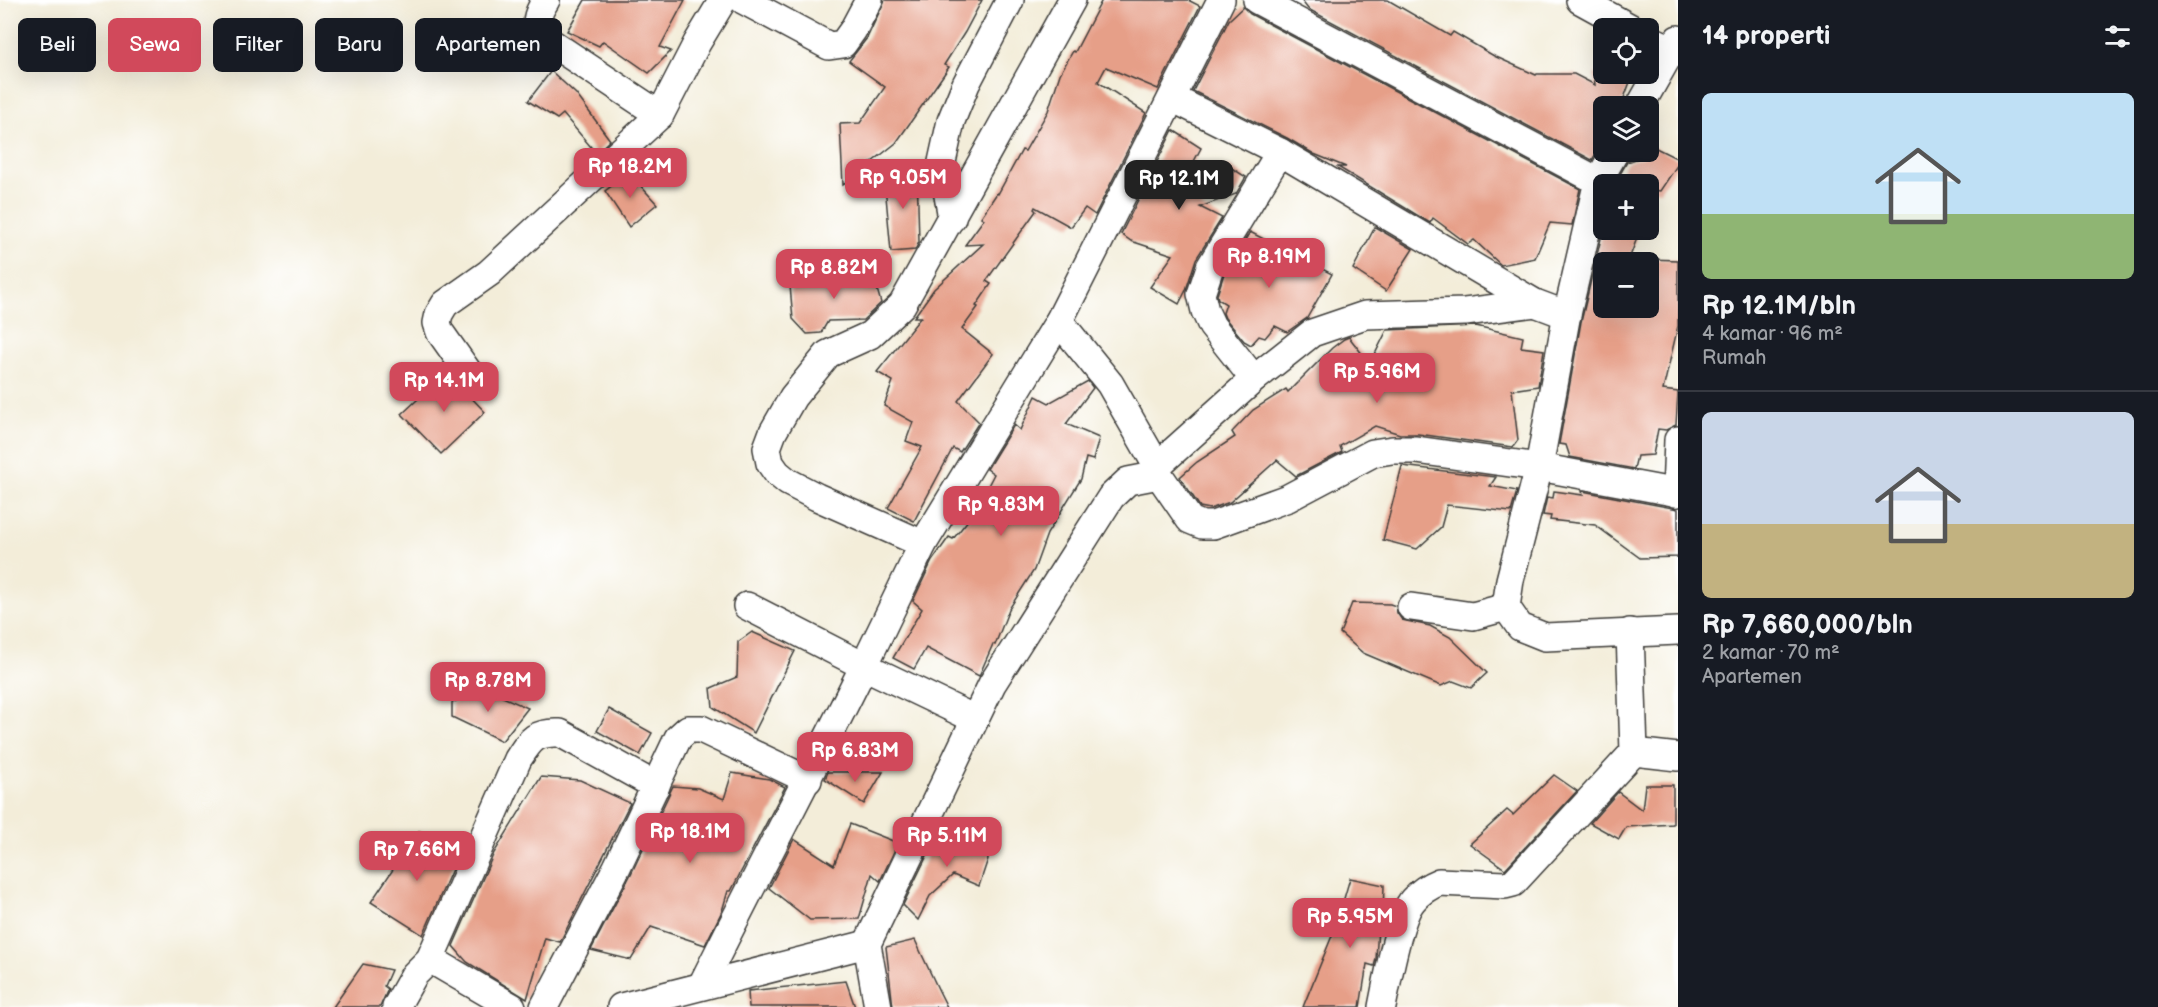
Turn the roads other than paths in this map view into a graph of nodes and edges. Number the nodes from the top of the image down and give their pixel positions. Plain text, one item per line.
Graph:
1 (546, 0) edge
2 (723, 0) edge
3 (743, 0) edge
4 (869, 0) edge
5 (1010, 0) edge
6 (1072, 0) edge
7 (1221, 0) edge
8 (1257, 0) edge
9 (1580, 0) edge
10 (1613, 18) edge
11 (1669, 45) edge
12 (1645, 96) edge
13 (1172, 98) junction
14 (660, 115) junction
15 (1280, 152) junction
16 (1593, 179) edge
17 (1593, 203) edge
18 (952, 218) junction
19 (1535, 303) junction
20 (1567, 315) junction
21 (1059, 321) junction
22 (471, 376) dead end
23 (1254, 379) junction
24 (1678, 441) edge
25 (1539, 467) junction
26 (1158, 471) junction
27 (1677, 493) edge
28 (923, 544) junction
29 (747, 606) dead end
30 (1411, 607) dead end
31 (1506, 608) junction
32 (1678, 631) edge
33 (1630, 633) junction
34 (864, 666) junction
35 (975, 719) junction
36 (1634, 752) junction
37 (1678, 757) edge
38 (808, 780) junction
39 (656, 786) junction
40 (867, 944) junction
41 (430, 959) junction
42 (702, 985) junction
43 (396, 1007) edge
44 (512, 1007) edge
45 (544, 1007) edge
46 (621, 1007) edge
47 (878, 1007) edge
48 (1382, 1007) edge

1 - 14 street
2 - 14 street
3 - 4 street
5 - 18 street
6 - 18 street
7 - 13 street
8 - 16 street
9 - 10 street
11 - 12 street
13 - 15 street
13 - 21 street
14 - 22 street
15 - 19 street
15 - 23 street
17 - 20 street
18 - 28 street
19 - 20 street
19 - 23 street
20 - 25 street
21 - 26 street
21 - 28 street
23 - 26 street
24 - 27 street
25 - 26 street
25 - 27 street
25 - 31 street
26 - 35 street
28 - 34 street
29 - 34 street
30 - 31 street
31 - 33 street
32 - 33 street
33 - 36 street
34 - 35 street
34 - 38 street
35 - 40 street
36 - 37 street
36 - 48 street
38 - 39 street
38 - 42 street
39 - 41 street
39 - 45 street
40 - 42 street
40 - 47 street
41 - 43 street
41 - 44 street
42 - 46 street

